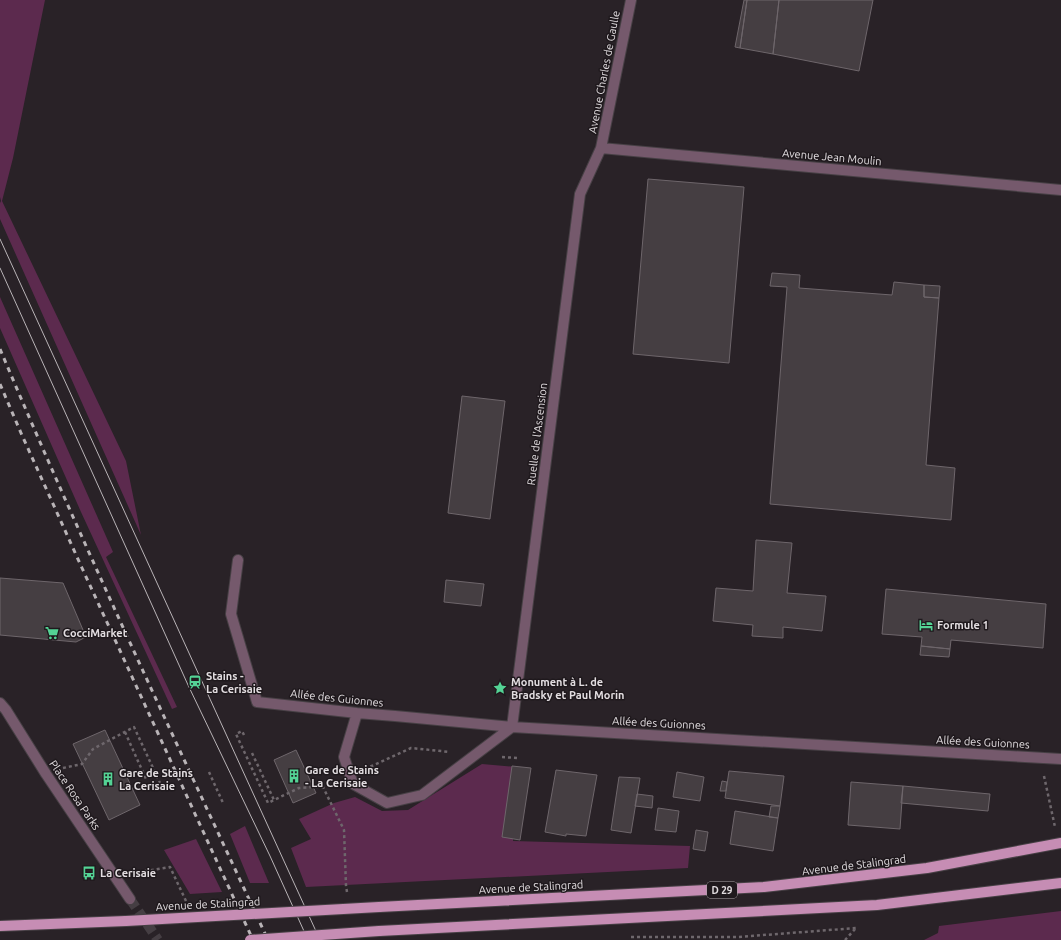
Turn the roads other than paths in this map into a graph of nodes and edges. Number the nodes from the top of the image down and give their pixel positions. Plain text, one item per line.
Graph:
1 (631, 0) edge
2 (601, 148) junction
3 (1061, 190) edge
4 (238, 560) dead end
5 (0, 703) edge
6 (357, 713) junction
7 (512, 727) junction
8 (1061, 759) edge
9 (1061, 843) edge
10 (1061, 883) edge
11 (130, 899) tunnel mouth
12 (0, 926) edge
13 (250, 940) edge

1 - 2 street, Avenue Charles de Gaulle
2 - 3 street, Avenue Jean Moulin
2 - 7 street, Ruelle de l'Ascension
4 - 6 street, Allée des Guionnes
5 - 11 street, Place Rosa Parks
6 - 7 street, Allée des Guionnes
6 - 7 street
7 - 8 street, Allée des Guionnes
9 - 12 main road, Avenue de Stalingrad / D 29, bridge
10 - 13 main road, D 29, bridge

